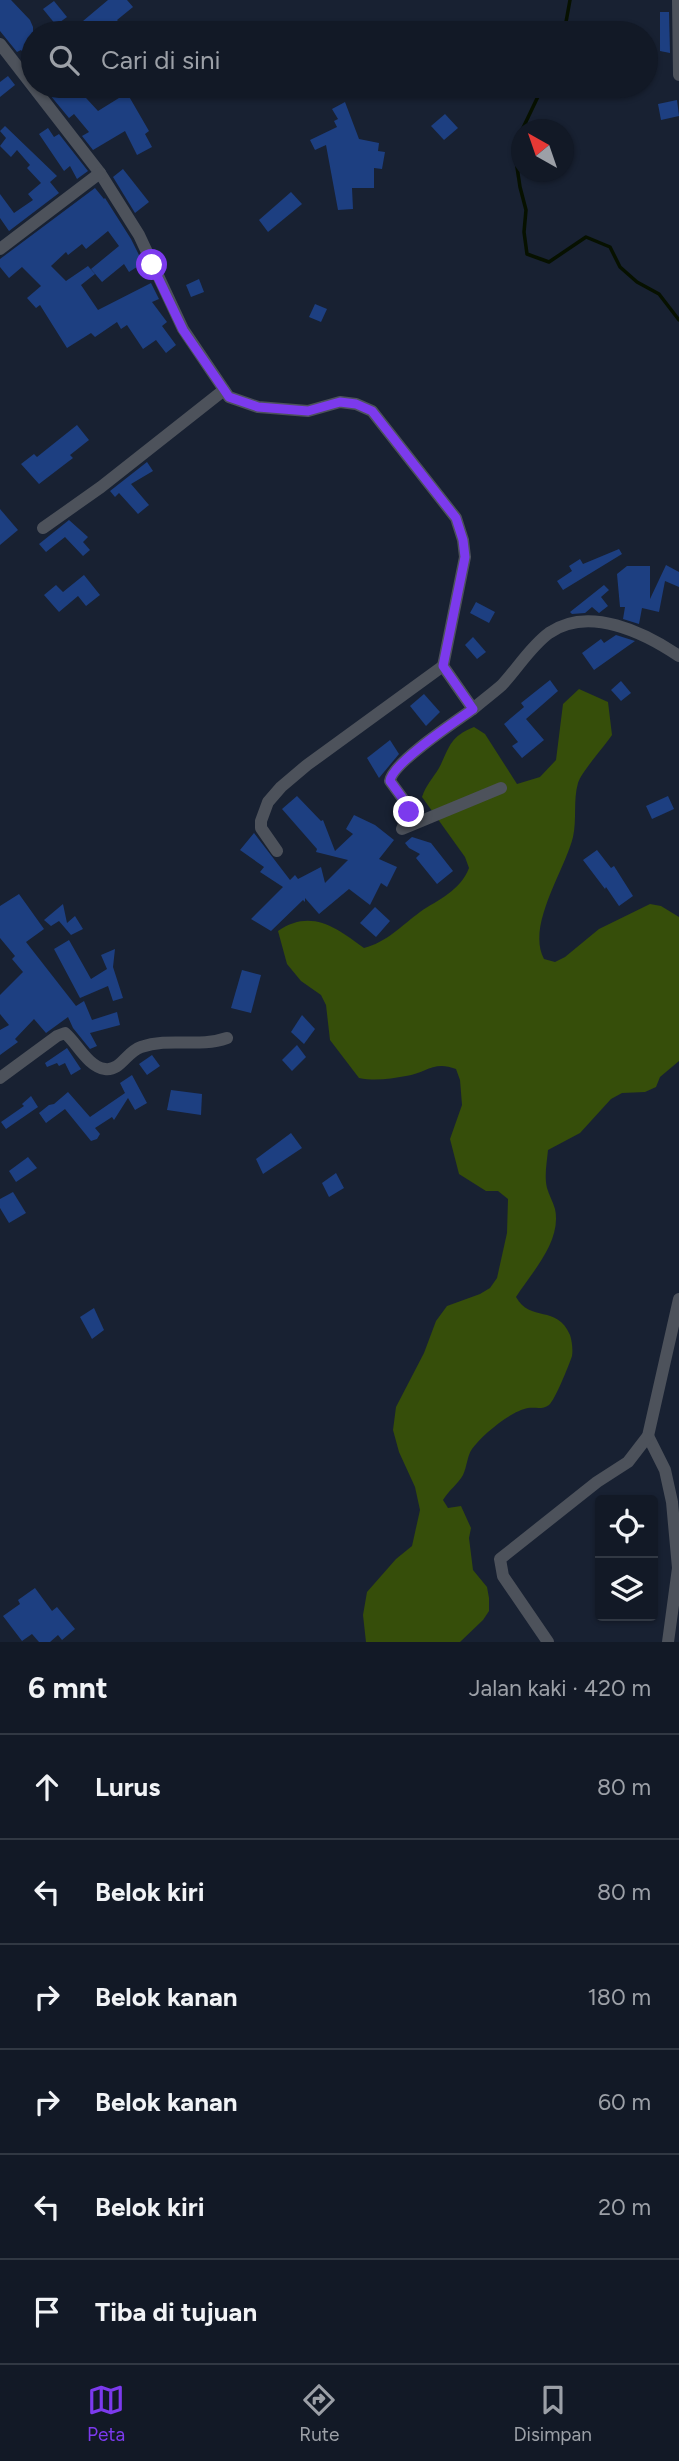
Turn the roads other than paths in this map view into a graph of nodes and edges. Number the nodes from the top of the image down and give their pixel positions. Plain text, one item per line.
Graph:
1 (678, 0) edge
2 (0, 44) edge
3 (21, 71) edge
4 (679, 75) edge
5 (42, 98) edge
6 (100, 173) junction
7 (0, 249) edge
8 (224, 390) junction
9 (43, 528) dead end
10 (679, 656) edge
11 (443, 666) junction
12 (473, 709) junction
13 (501, 788) dead end
14 (277, 851) dead end
15 (227, 1038) dead end
16 (0, 1078) edge
17 (679, 1299) edge
18 (648, 1436) junction
19 (548, 1642) edge
20 (668, 1642) edge

1 - 4 street
2 - 3 street
5 - 6 street
6 - 7 street
6 - 8 street
8 - 9 street
8 - 11 street
10 - 12 street
11 - 12 street
11 - 14 street
12 - 13 street
15 - 16 street
17 - 18 street
18 - 19 street
18 - 20 street

